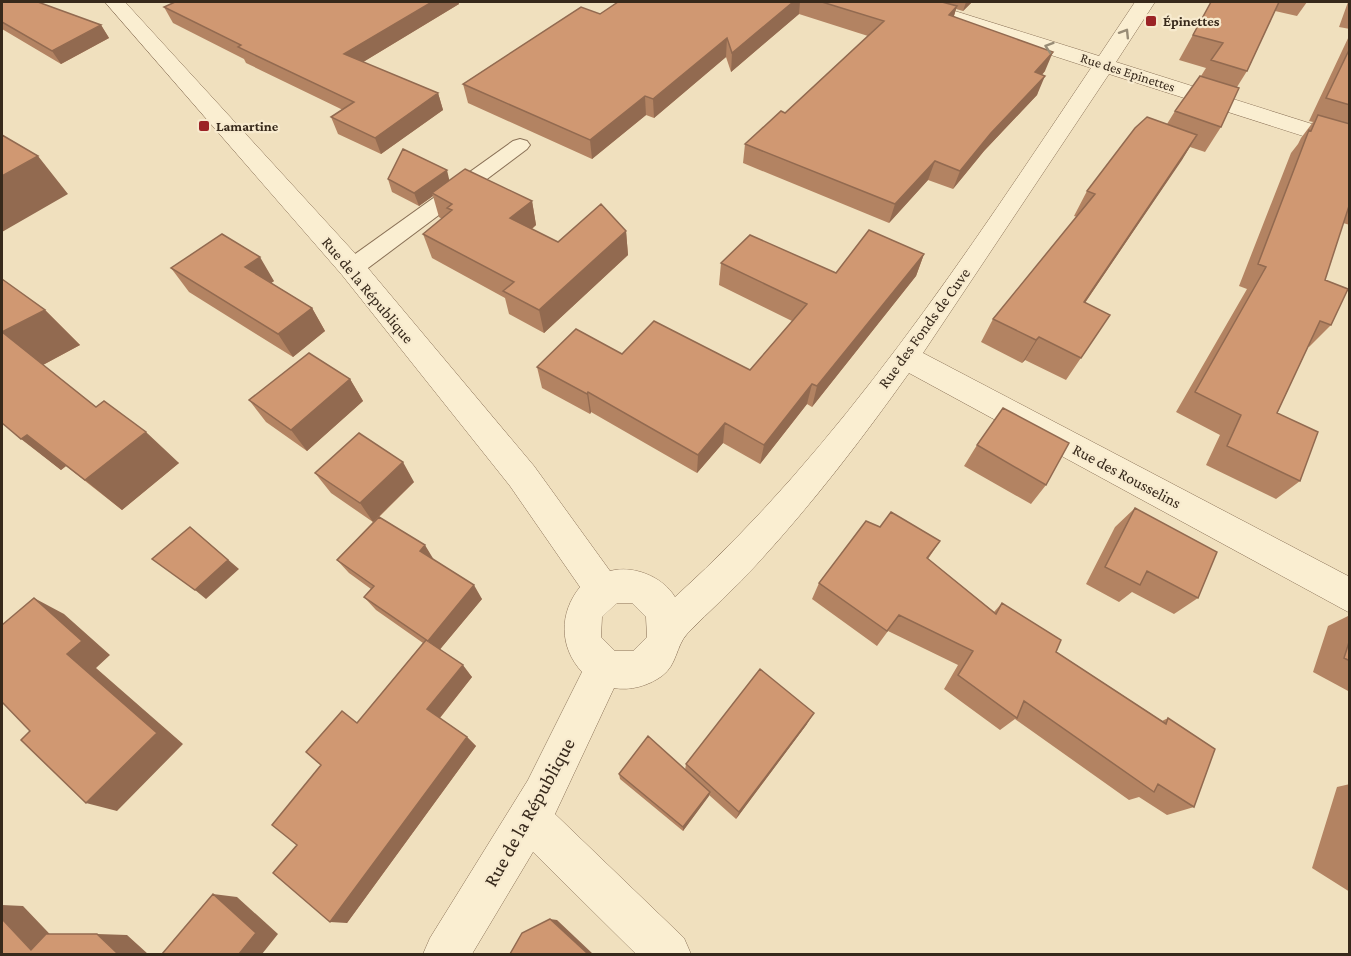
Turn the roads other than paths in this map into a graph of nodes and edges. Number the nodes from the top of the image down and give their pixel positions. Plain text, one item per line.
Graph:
1 (115, 2) edge
2 (907, 2) edge
3 (1145, 2) edge
4 (1105, 64) junction
5 (1350, 144) edge
6 (520, 145) dead end
7 (352, 268) junction
8 (905, 357) junction
9 (604, 592) junction
10 (1350, 596) edge
11 (668, 627) junction
12 (604, 667) junction
13 (530, 819) junction
14 (446, 954) edge
15 (668, 954) edge

1 - 7 street, Rue de la République
4 -> 2 street, Rue des Epinettes
4 -> 3 street, Rue des Fonds de Cuve
4 - 5 street, Rue des Epinettes
4 - 8 street, Rue des Fonds de Cuve
6 - 7 lane
7 - 9 street, Rue de la République
8 - 10 street, Rue des Rousselins
8 - 11 street, Rue des Fonds de Cuve
9 - 11 street
9 - 12 street
11 - 12 street
12 - 13 street, Rue de la République
13 - 14 street, Rue de la République
13 - 15 street

